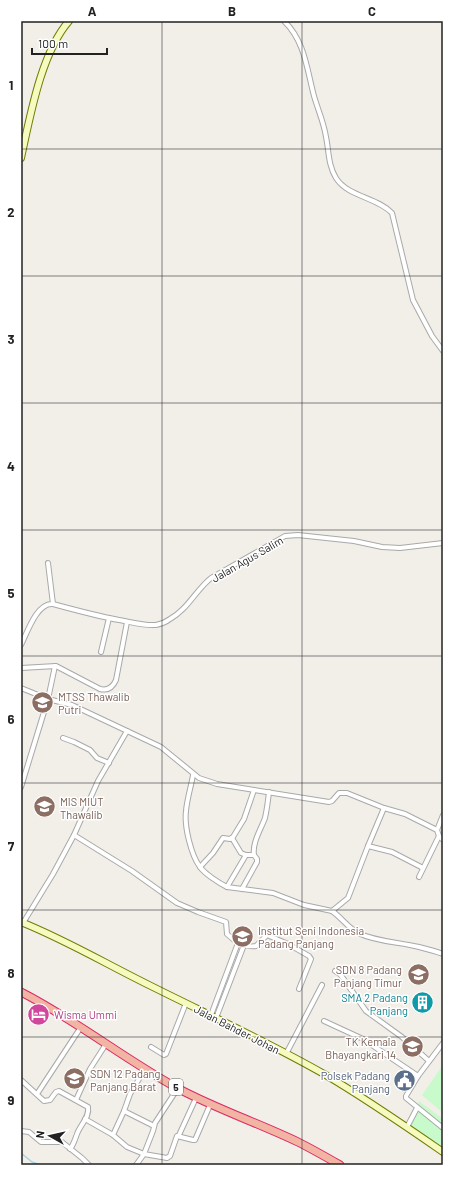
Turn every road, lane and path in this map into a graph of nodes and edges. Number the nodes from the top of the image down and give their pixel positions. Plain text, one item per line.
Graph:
1 (68, 21) edge
2 (284, 21) edge
3 (21, 158) edge
4 (443, 351) edge
5 (443, 543) edge
6 (48, 563) dead end
7 (54, 604) junction
8 (109, 618) junction
9 (127, 622) junction
10 (21, 645) edge
11 (101, 652) dead end
12 (55, 666) junction
13 (21, 668) edge
14 (21, 688) edge
15 (48, 699) junction
16 (127, 731) junction
17 (63, 738) dead end
18 (108, 763) junction
19 (193, 775) junction
20 (22, 779) edge
21 (21, 786) edge
22 (254, 790) junction
23 (269, 792) junction
24 (384, 808) junction
25 (443, 816) edge
26 (437, 830) junction
27 (74, 835) junction
28 (439, 836) junction
29 (232, 838) junction
30 (443, 840) edge
31 (368, 846) junction
32 (246, 855) junction
33 (254, 855) junction
34 (200, 867) junction
35 (423, 868) junction
36 (419, 877) dead end
37 (227, 887) junction
38 (242, 889) junction
39 (332, 911) junction
40 (22, 923) edge
41 (238, 942) junction
42 (244, 945) junction
43 (443, 954) edge
44 (335, 971) dead end
45 (322, 985) dead end
46 (299, 989) dead end
47 (21, 992) edge
48 (186, 1004) junction
49 (214, 1016) junction
50 (324, 1021) dead end
51 (80, 1027) junction
52 (443, 1043) edge
53 (106, 1044) junction
54 (151, 1047) dead end
55 (286, 1054) junction
56 (429, 1061) junction
57 (145, 1069) junction
58 (418, 1076) junction
59 (21, 1080) edge
60 (178, 1088) junction
61 (37, 1094) junction
62 (196, 1098) junction
63 (76, 1100) junction
64 (210, 1105) junction
65 (417, 1108) junction
66 (124, 1111) junction
67 (85, 1119) junction
68 (154, 1126) junction
69 (407, 1127) junction
70 (443, 1128) edge
71 (21, 1131) edge
72 (113, 1135) junction
73 (180, 1135) junction
74 (70, 1149) junction
75 (443, 1152) edge
76 (144, 1154) junction
77 (89, 1165) edge
78 (136, 1165) edge
79 (340, 1165) edge

1 - 3 main road
2 - 4 street
5 - 9 street, Jalan Agus Salim
6 - 7 street
7 - 8 street, Jalan Agus Salim
7 - 10 street
8 - 9 street, Jalan Agus Salim
8 - 11 street
9 - 12 street
12 - 13 street
12 - 15 street
14 - 15 street
15 - 16 street
15 - 20 street
16 - 18 street
16 - 19 street
17 - 18 street
18 - 27 street
19 - 22 street
19 - 34 street
20 - 21 street
22 - 23 street
22 - 29 street
23 - 24 street
23 - 33 street
24 - 26 street
24 - 31 street
25 - 26 street
26 - 28 street
27 - 40 street
27 - 41 street
28 - 30 street
28 - 35 street
29 - 32 street
29 - 34 street
31 - 35 street
31 - 39 street
32 - 33 street
32 - 37 street
33 - 38 street
34 - 37 street
35 - 36 street
37 - 38 street
38 - 39 street
39 - 43 street
40 - 48 main road, Jalan Bahder Johan
41 - 42 street
41 - 49 street
42 - 46 street
42 - 49 street
44 - 56 street
45 - 55 street
47 - 51 highway, 5
48 - 49 main road, Jalan Bahder Johan
48 - 54 street
49 - 55 main road, Jalan Bahder Johan
50 - 58 street
51 - 53 highway, 5
51 - 61 street
52 - 56 street
53 - 57 highway, 5
53 - 63 street
55 - 69 main road, Jalan Bahder Johan
56 - 58 street
57 - 60 highway, 5
57 - 66 street
58 - 65 street
59 - 61 street
60 - 62 highway, 5
60 - 68 street
61 - 63 street
62 - 64 highway, 5
62 - 73 street
63 - 67 street
64 - 73 street
64 - 79 highway, 5
65 - 69 street
65 - 70 street
66 - 68 street
66 - 72 street
67 - 72 street
67 - 74 street
68 - 76 street
69 - 75 main road, Jalan Bahder Johan
71 - 74 street
72 - 76 street
73 - 76 street
74 - 77 street
76 - 78 street

